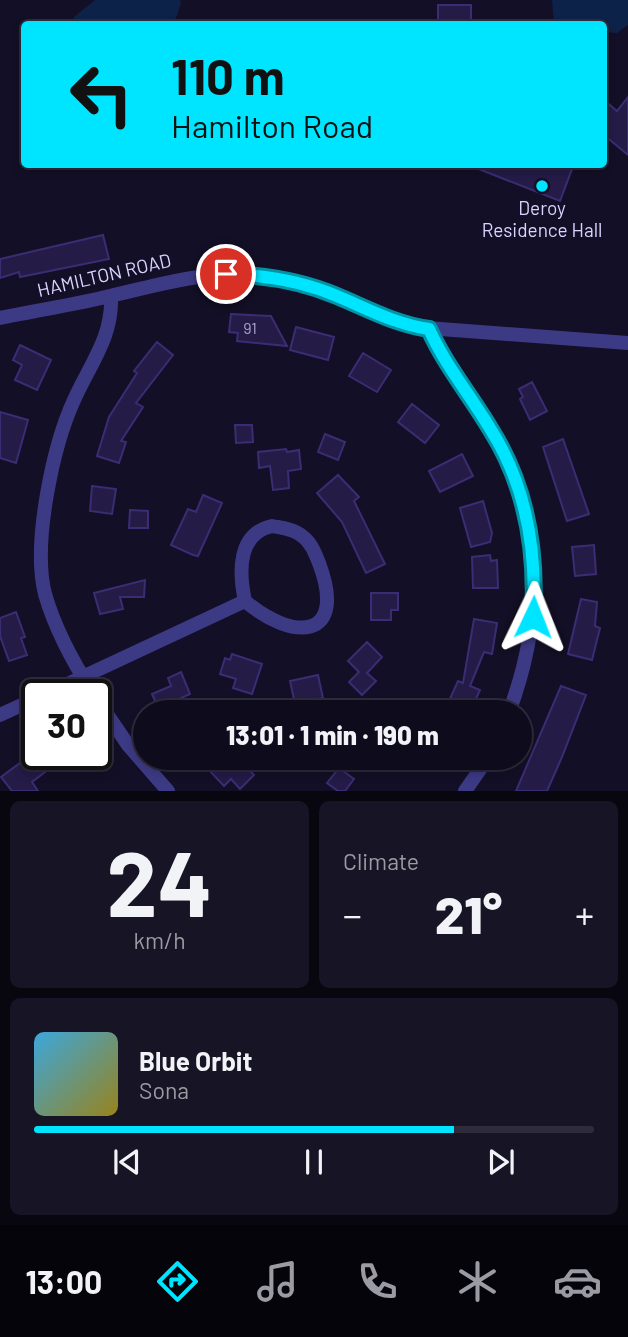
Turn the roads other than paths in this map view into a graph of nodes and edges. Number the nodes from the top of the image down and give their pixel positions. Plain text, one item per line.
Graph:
1 (111, 296) junction
2 (0, 318) edge
3 (429, 329) junction
4 (628, 343) edge
5 (245, 601) junction
6 (83, 676) junction
7 (77, 679) edge
8 (85, 679) edge
9 (513, 700) edge
10 (21, 705) edge
11 (0, 715) edge
12 (112, 721) edge
13 (480, 770) edge
14 (168, 791) edge
15 (465, 791) edge

1 - 2 street, HAMILTON ROAD
1 - 3 street, HAMILTON ROAD
1 - 6 street
3 - 4 street, HAMILTON ROAD
3 - 9 street
5 - 5 street
5 - 6 street
6 - 7 street
6 - 8 street
10 - 11 street
12 - 14 street
13 - 15 street

